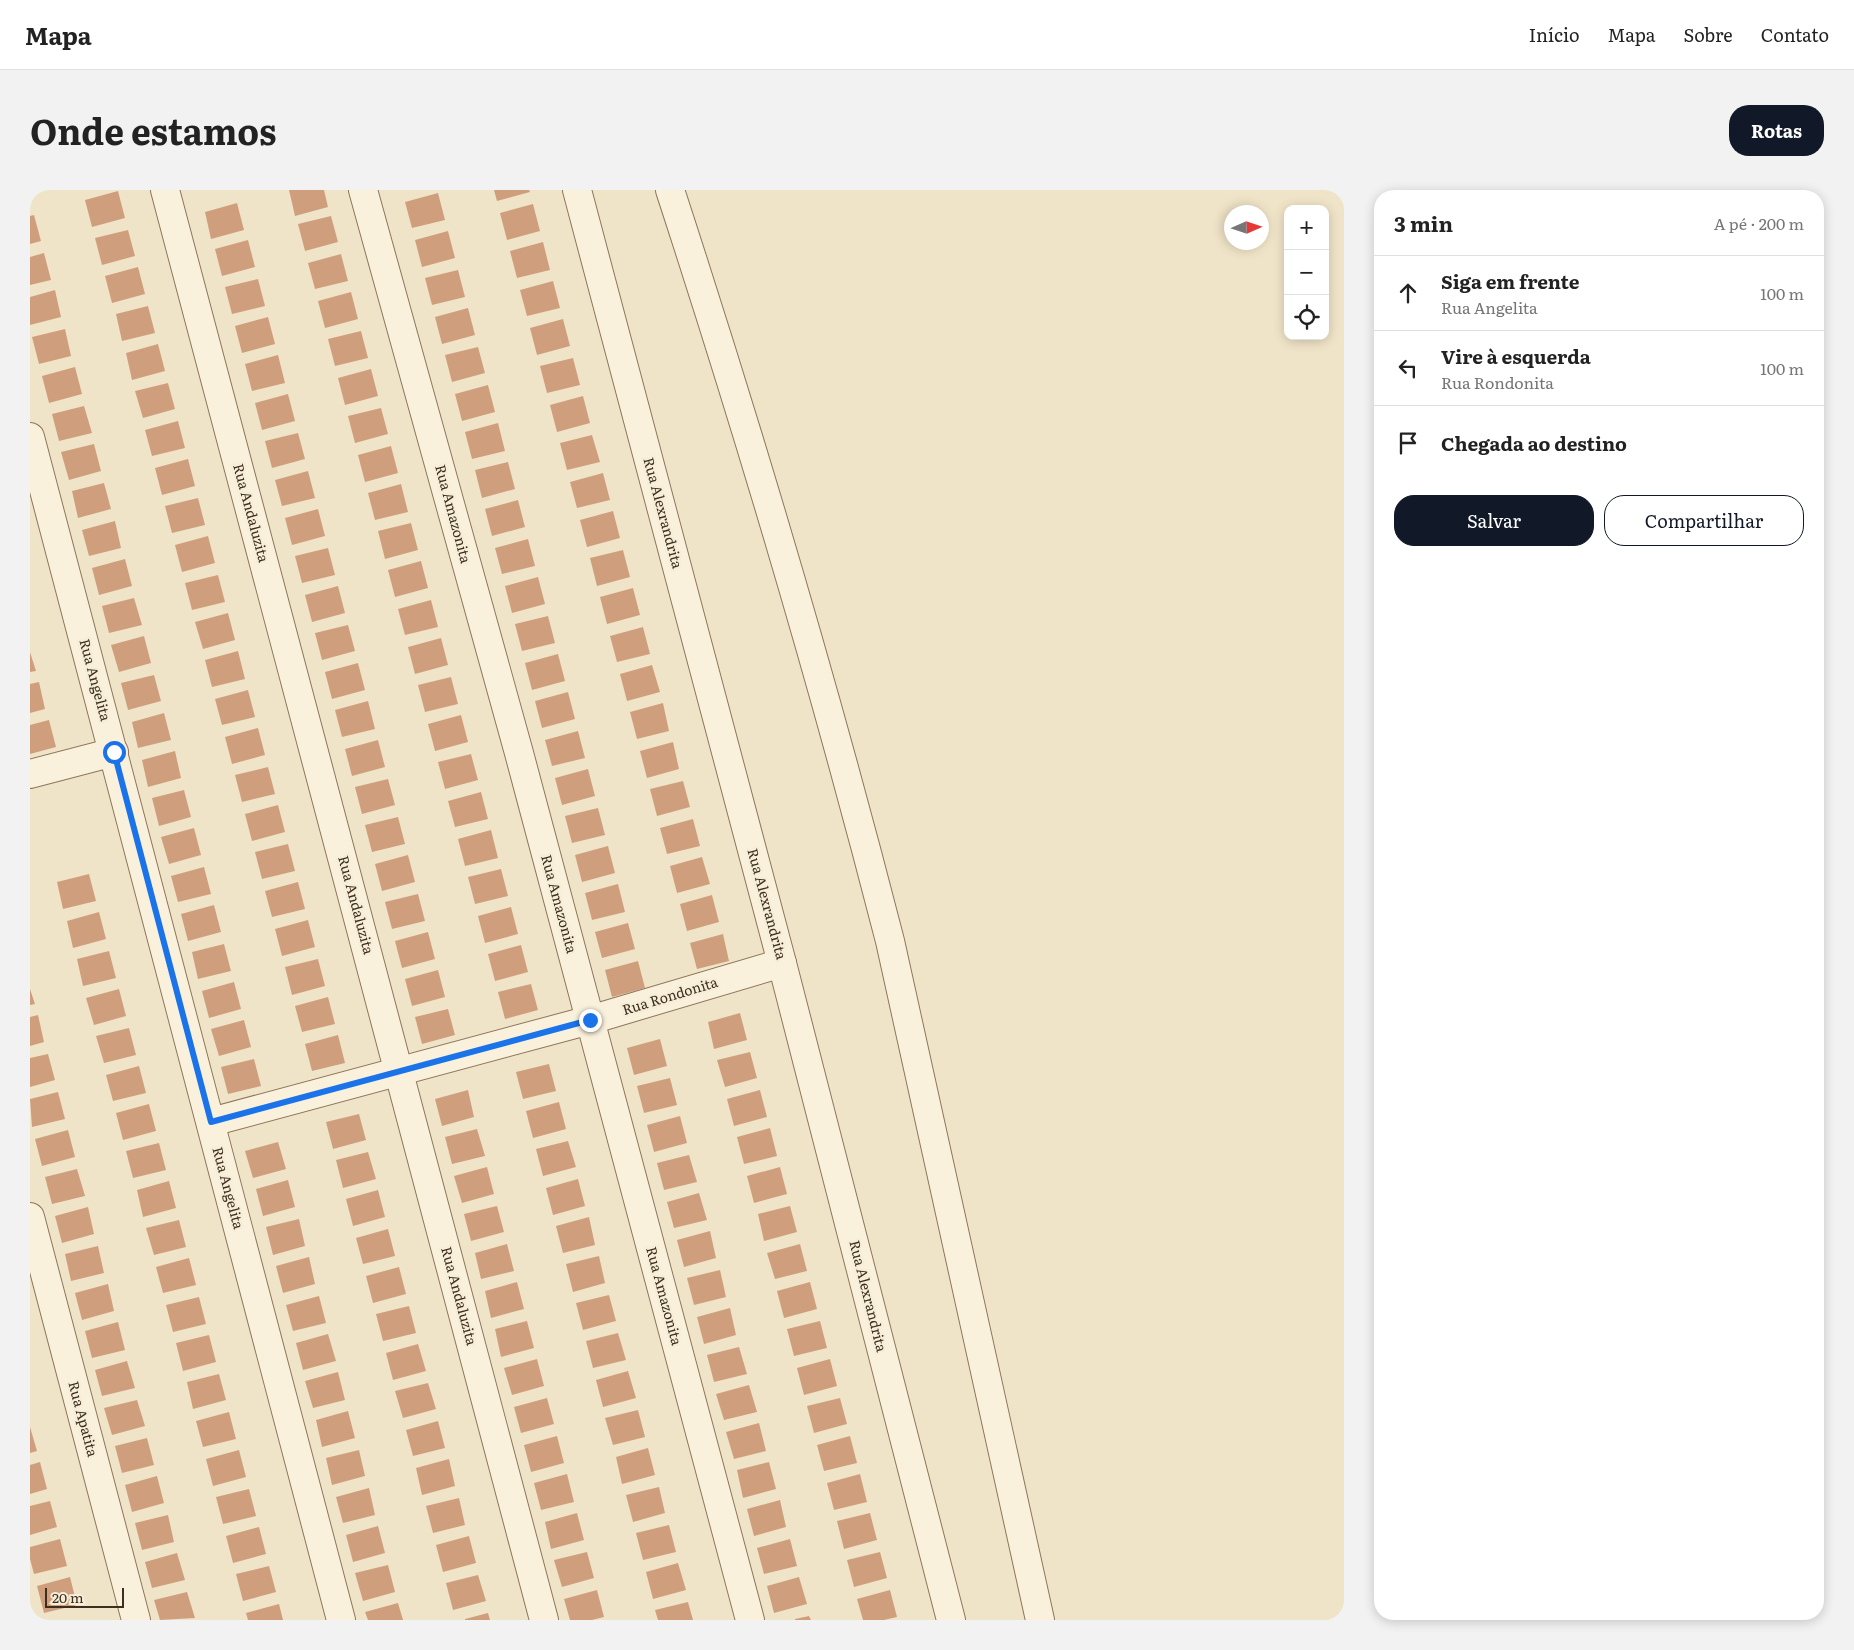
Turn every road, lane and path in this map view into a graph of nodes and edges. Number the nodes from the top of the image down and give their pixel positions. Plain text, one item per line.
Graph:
1 (165, 190) edge
2 (363, 190) edge
3 (577, 190) edge
4 (670, 190) edge
5 (30, 437) edge
6 (114, 752) junction
7 (30, 774) edge
8 (782, 963) junction
9 (590, 1020) junction
10 (400, 1071) junction
11 (211, 1122) junction
12 (30, 1217) edge
13 (136, 1620) edge
14 (341, 1620) edge
15 (544, 1620) edge
16 (750, 1620) edge
17 (951, 1620) edge
18 (1040, 1620) edge

1 - 10 street, Rua Andaluzita
2 - 9 street, Rua Amazonita
3 - 8 street, Rua Alexrandrita
4 - 18 street
5 - 6 street, Rua Angelita
6 - 7 street
6 - 11 street, Rua Angelita
8 - 9 street, Rua Rondonita
8 - 17 street, Rua Alexrandrita
9 - 10 street, Rua Rondonita
9 - 16 street, Rua Amazonita
10 - 11 street, Rua Rondonita
10 - 15 street, Rua Andaluzita
11 - 14 street, Rua Angelita
12 - 13 street, Rua Apatita

